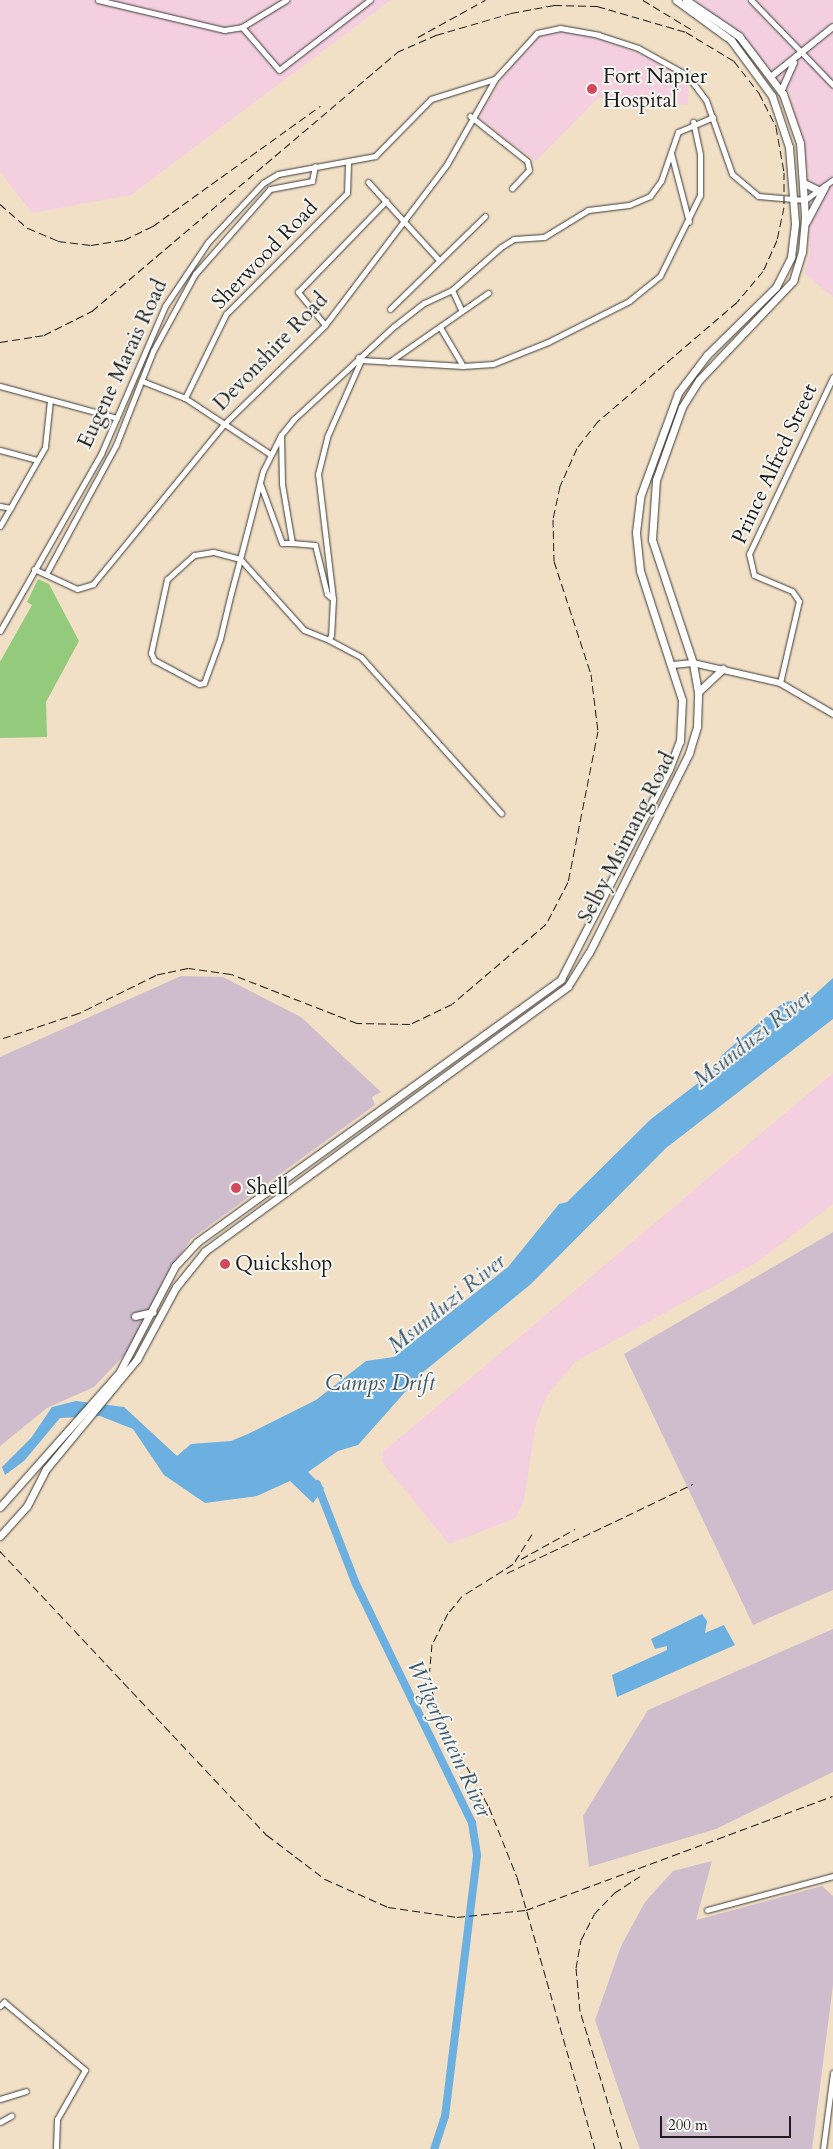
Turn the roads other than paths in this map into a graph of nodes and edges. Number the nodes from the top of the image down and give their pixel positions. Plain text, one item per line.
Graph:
1 (98, 0) edge
2 (286, 0) edge
3 (370, 0) edge
4 (676, 0) edge
5 (686, 0) edge
6 (751, 0) edge
7 (694, 5) edge
8 (242, 27) junction
9 (833, 27) edge
10 (800, 55) junction
11 (772, 76) junction
12 (495, 79) junction
13 (833, 85) edge
14 (781, 92) junction
15 (470, 116) junction
16 (712, 117) junction
17 (693, 122) junction
18 (670, 152) junction
19 (348, 162) junction
20 (315, 166) junction
21 (833, 180) edge
22 (368, 182) dead end
23 (804, 183) junction
24 (512, 188) dead end
25 (822, 189) junction
26 (386, 200) junction
27 (805, 200) junction
28 (793, 201) junction
29 (485, 216) dead end
30 (404, 219) junction
31 (689, 222) junction
32 (805, 227) junction
33 (440, 260) junction
34 (452, 290) junction
35 (488, 293) dead end
36 (390, 309) dead end
37 (462, 311) junction
38 (325, 325) junction
39 (440, 329) junction
40 (359, 359) junction
41 (389, 362) junction
42 (463, 366) junction
43 (833, 377) edge
44 (142, 381) junction
45 (0, 386) edge
46 (185, 398) junction
47 (50, 400) junction
48 (117, 418) junction
49 (224, 424) junction
50 (281, 434) junction
51 (0, 450) edge
52 (270, 454) junction
53 (37, 460) junction
54 (260, 482) junction
55 (0, 506) edge
56 (10, 508) junction
57 (0, 526) edge
58 (292, 543) junction
59 (240, 559) junction
60 (34, 569) junction
61 (46, 574) junction
62 (334, 599) junction
63 (2, 623) edge
64 (0, 631) edge
65 (329, 640) junction
66 (693, 663) junction
67 (673, 665) junction
68 (723, 669) junction
69 (780, 683) junction
70 (698, 692) junction
71 (833, 714) edge
72 (501, 813) dead end
73 (153, 1312) junction
74 (135, 1316) dead end
75 (156, 1328) junction
76 (135, 1346) junction
77 (106, 1394) junction
78 (83, 1420) junction
79 (0, 1507) edge
80 (0, 1536) edge
81 (833, 1876) edge
82 (707, 1910) dead end
83 (0, 2006) edge
84 (833, 2074) edge
85 (26, 2091) dead end
86 (0, 2099) edge
87 (11, 2116) dead end
88 (0, 2122) edge
89 (56, 2149) edge
90 (823, 2149) edge

1 - 8 street
2 - 8 street
3 - 8 street
4 - 7 main road, Selby Msimang Road
5 - 7 main road, Selby Msimang Road
6 - 10 street
7 - 11 main road, Selby Msimang Road
7 - 28 main road, Selby Msimang Road
9 - 10 street
10 - 11 street
10 - 13 street
10 - 14 street
11 - 14 main road, Selby Msimang Road
12 - 15 street, Devonshire Road
12 - 16 street, Devonshire Road
12 - 19 street
14 - 23 main road, Selby Msimang Road
15 - 24 street
15 - 30 street, Devonshire Road
16 - 17 street
16 - 28 street, Devonshire Road
17 - 18 street
17 - 31 street
18 - 31 street
18 - 34 street
19 - 20 street, Eugene Marais Road
19 - 46 street, Sherwood Road
20 - 44 street, Eugene Marais Road
20 - 48 street, Eugene Marais Road
21 - 25 street
22 - 26 street
23 - 25 main road
23 - 27 main road, Selby Msimang Road
25 - 27 street
25 - 32 main road
26 - 30 street
26 - 38 street
27 - 28 street, Devonshire Road
27 - 32 main road, Selby Msimang Road
28 - 67 main road, Selby Msimang Road
29 - 33 street
30 - 33 street
30 - 38 street, Devonshire Road
31 - 42 street
32 - 66 main road, Selby Msimang Road
33 - 36 street
34 - 37 street
34 - 40 street
35 - 37 street
37 - 39 street
38 - 49 street, Devonshire Road
39 - 41 street
39 - 42 street
40 - 41 street
40 - 50 street
40 - 62 street
41 - 42 street
43 - 69 street, Prince Alfred Street
44 - 46 street
44 - 61 street, Eugene Marais Road
45 - 47 street
46 - 49 street
47 - 48 street
47 - 53 street
48 - 60 street, Eugene Marais Road
49 - 52 street
49 - 61 street, Devonshire Road
50 - 52 street
50 - 58 street
51 - 53 street
52 - 54 street
53 - 56 street
54 - 58 street
54 - 59 street
55 - 56 street
56 - 57 street
58 - 62 street
59 - 59 street
59 - 65 street
60 - 61 street, Devonshire Road
60 - 63 street, Eugene Marais Road
62 - 65 street
63 - 64 street, Eugene Marais Road
65 - 72 street
66 - 67 street
66 - 68 street
66 - 70 main road, Selby Msimang Road
67 - 73 main road, Selby Msimang Road
68 - 69 street
68 - 70 main road
69 - 71 street
70 - 75 main road, Selby Msimang Road
73 - 74 main road
73 - 76 main road, Selby Msimang Road
75 - 76 main road
75 - 77 main road, Selby Msimang Road
76 - 77 main road, Selby Msimang Road
77 - 78 main road, Selby Msimang Road
78 - 79 main road, Selby Msimang Road
78 - 80 main road, Selby Msimang Road
81 - 82 street
83 - 89 street
84 - 90 street
85 - 86 street
87 - 88 street

